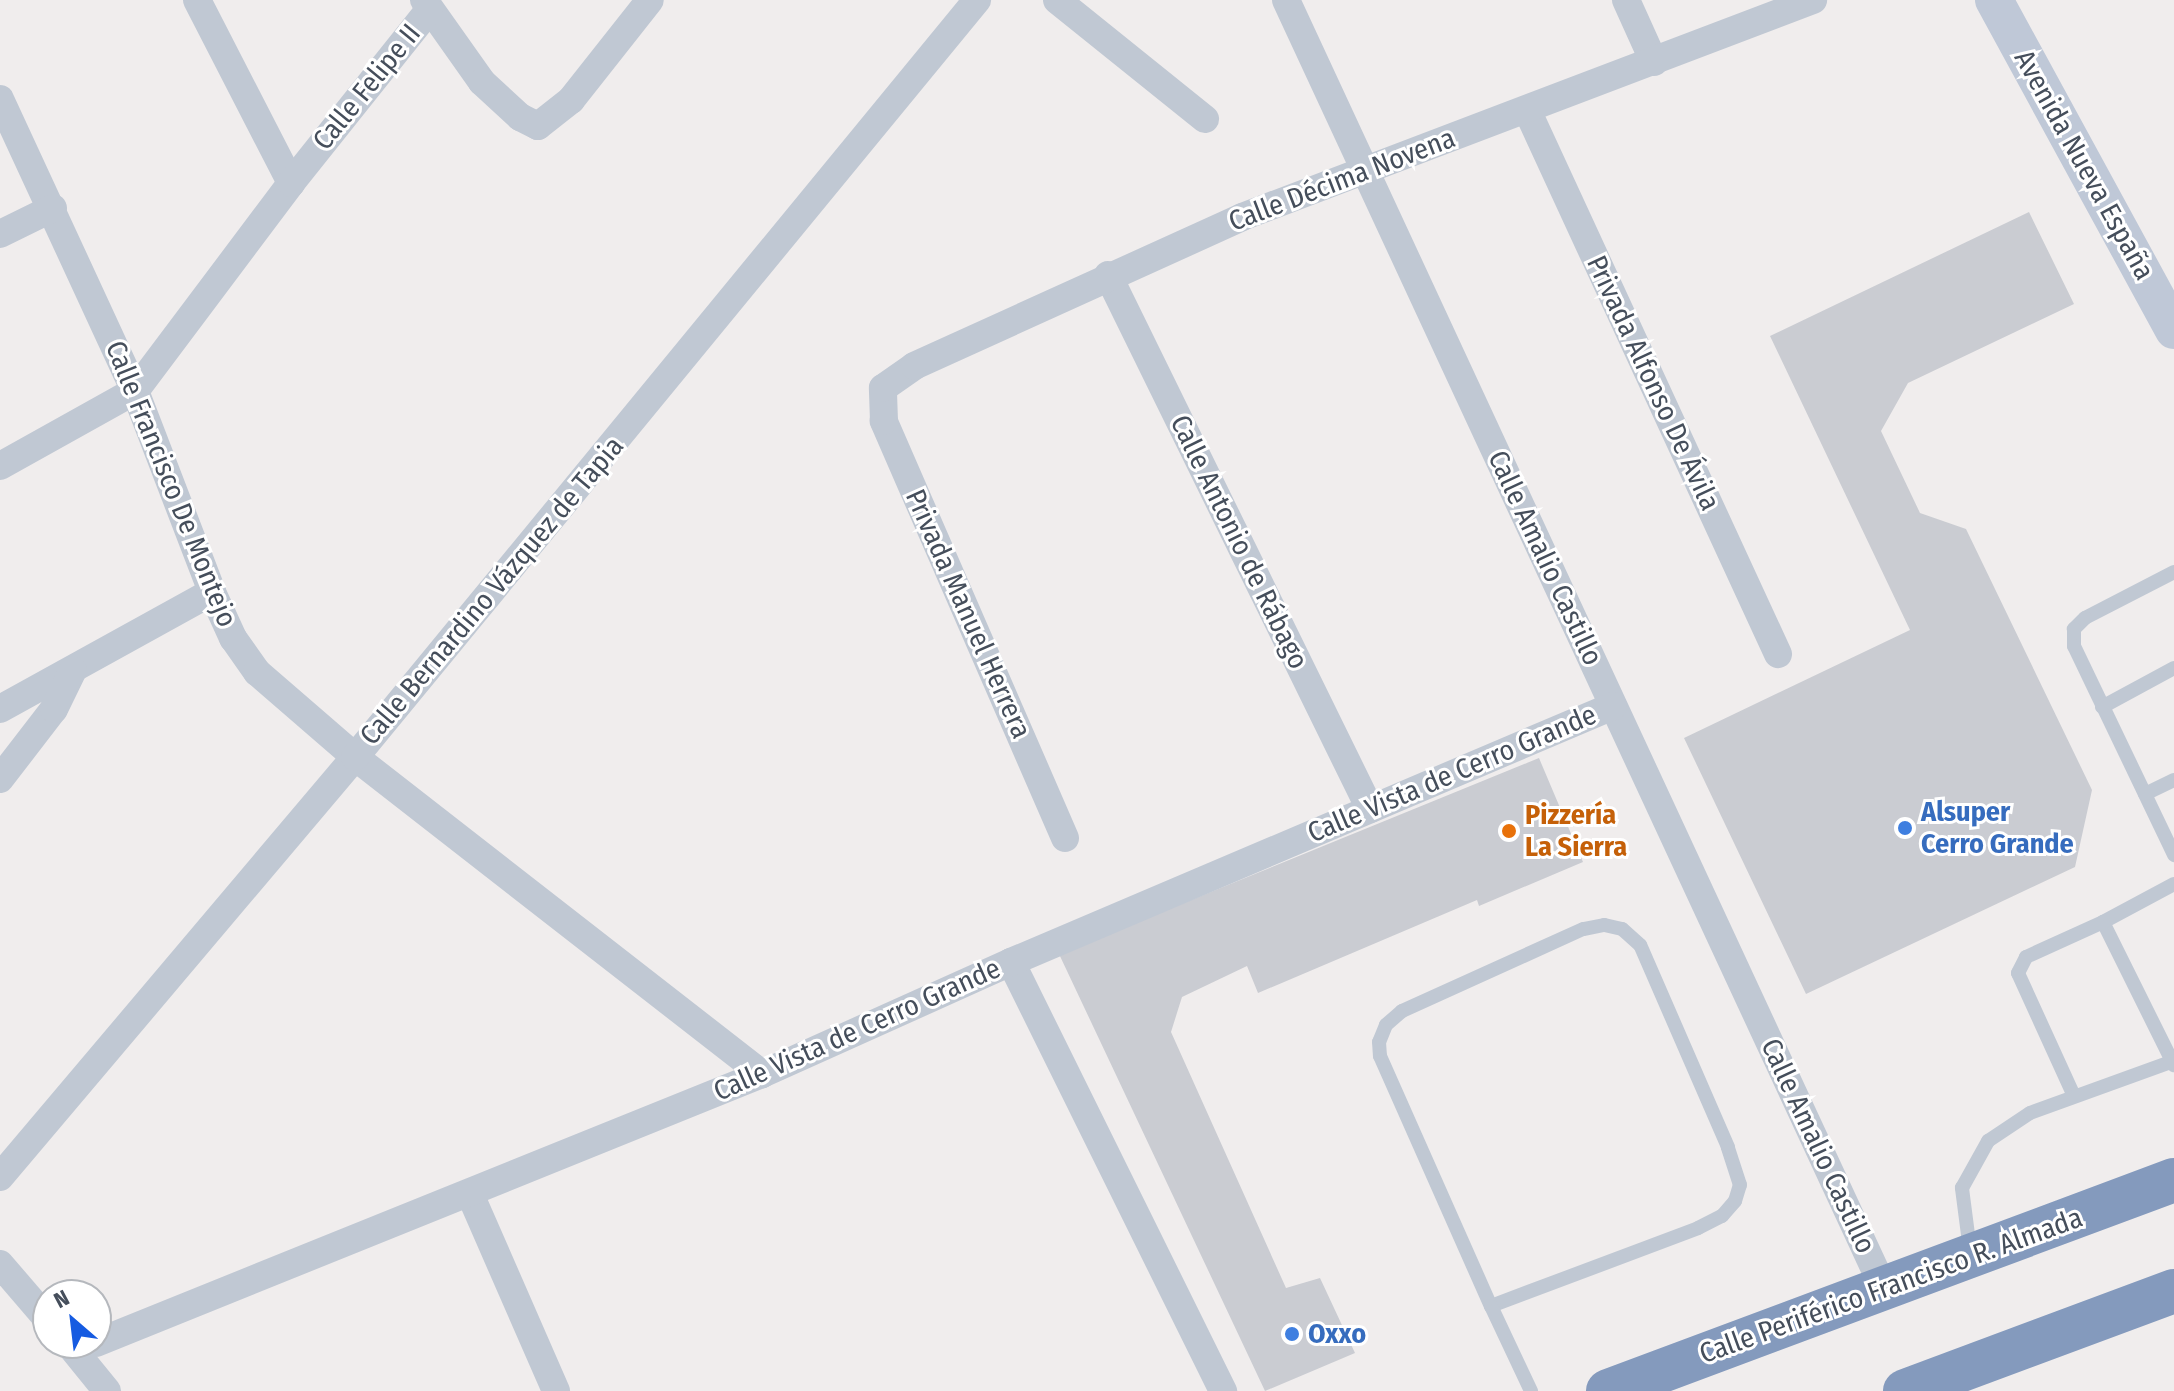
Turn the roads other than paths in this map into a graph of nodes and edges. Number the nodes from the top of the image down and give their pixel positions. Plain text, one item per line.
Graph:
1 (197, 0) edge
2 (650, 0) edge
3 (977, 0) edge
4 (1057, 0) edge
5 (1286, 0) edge
6 (1626, 0) edge
7 (1813, 0) edge
8 (1994, 0) edge
9 (426, 5) edge
10 (1654, 62) junction
11 (0, 99) edge
12 (1528, 112) junction
13 (1205, 119) dead end
14 (1363, 167) junction
15 (291, 183) junction
16 (53, 208) junction
17 (0, 234) edge
18 (1108, 275) junction
19 (2174, 330) edge
20 (883, 388) joint
21 (135, 391) junction
22 (0, 466) edge
23 (2174, 573) edge
24 (212, 592) junction
25 (1778, 654) dead end
26 (2174, 668) edge
27 (73, 670) junction
28 (1613, 706) junction
29 (2102, 707) junction
30 (0, 709) edge
31 (355, 757) junction
32 (0, 779) edge
33 (2174, 780) edge
34 (2145, 794) junction
35 (1370, 809) junction
36 (1065, 838) dead end
37 (2174, 855) edge
38 (2174, 884) edge
39 (2103, 922) junction
40 (1011, 962) junction
41 (2173, 1062) edge
42 (762, 1074) junction
43 (2074, 1096) junction
44 (0, 1177) edge
45 (2174, 1180) edge
46 (470, 1194) junction
47 (1971, 1258) junction
48 (0, 1264) edge
49 (1885, 1291) junction
50 (2174, 1291) edge
51 (32, 1301) edge
52 (1491, 1306) junction
53 (112, 1334) edge
54 (91, 1359) edge
55 (107, 1391) edge
56 (556, 1391) edge
57 (1223, 1391) edge
58 (1531, 1391) edge
59 (1608, 1391) edge
60 (1905, 1391) edge

1 - 15 street
2 - 9 street, Calle Felipe II
3 - 31 street, Calle Bernardino Vázquez de Tapia
4 - 13 street
5 - 14 street, Calle Amalio Castillo
6 - 10 street
7 - 10 street, Calle Décima Novena
8 - 19 main road, Avenida Nueva España
9 - 15 street, Calle Felipe II
10 - 12 street, Calle Décima Novena
11 - 16 street, Calle Francisco De Montejo
12 - 14 street, Calle Décima Novena
12 - 25 street, Privada Alfonso De Ávila
14 - 18 street, Calle Décima Novena
14 - 28 street, Calle Amalio Castillo
15 - 21 street, Calle Felipe II
16 - 17 street
16 - 21 street, Calle Francisco De Montejo
18 - 20 street, Calle Décima Novena
18 - 35 street, Calle Antonio de Rábago
20 - 36 street, Privada Manuel Herrera
21 - 22 street
21 - 24 street, Calle Francisco De Montejo
23 - 29 lane
24 - 27 street
24 - 31 street, Calle Francisco De Montejo
26 - 29 lane
27 - 30 street
27 - 32 street
28 - 35 street, Calle Vista de Cerro Grande
28 - 49 street, Calle Amalio Castillo
29 - 34 lane
31 - 42 street, Calle Francisco De Montejo
31 - 44 street, Calle Bernardino Vázquez de Tapia
33 - 34 lane
34 - 37 lane
35 - 40 street, Calle Vista de Cerro Grande
38 - 39 lane
39 - 41 lane
39 - 43 lane
40 - 42 street, Calle Vista de Cerro Grande
40 - 57 street
41 - 43 lane
42 - 46 street, Calle Vista de Cerro Grande
43 - 47 lane
45 - 47 highway, Calle Periférico Francisco R. Almada
46 - 53 street, Calle Vista de Cerro Grande
46 - 56 street
47 - 49 highway, Calle Periférico Francisco R. Almada
48 - 51 street
49 - 59 highway, Calle Periférico Francisco R. Almada
50 - 60 highway
52 - 52 lane
52 - 58 lane
54 - 55 street

